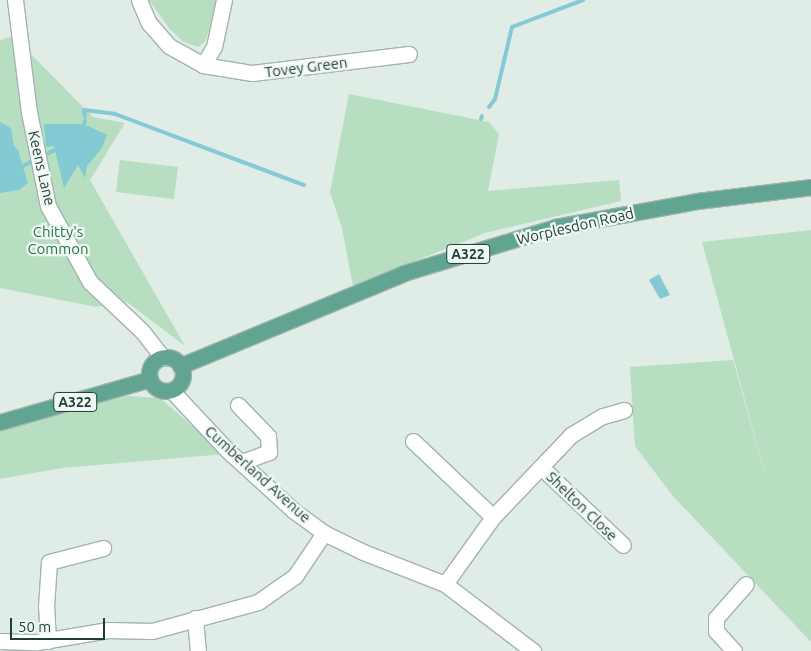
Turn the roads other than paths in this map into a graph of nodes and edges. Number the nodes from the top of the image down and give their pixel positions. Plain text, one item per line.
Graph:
1 (15, 0) edge
2 (139, 0) edge
3 (224, 0) edge
4 (409, 54) dead end
5 (203, 66) junction
6 (811, 187) edge
7 (163, 358) junction
8 (180, 366) junction
9 (150, 379) junction
10 (172, 390) junction
11 (238, 405) dead end
12 (624, 410) dead end
13 (0, 422) edge
14 (413, 442) dead end
15 (242, 462) junction
16 (541, 467) junction
17 (493, 517) junction
18 (324, 533) junction
19 (623, 545) dead end
20 (103, 548) dead end
21 (445, 584) junction
22 (746, 584) dead end
23 (195, 618) junction
24 (48, 640) junction
25 (0, 641) edge
26 (198, 651) edge
27 (533, 651) edge
28 (734, 651) edge

1 - 7 street, Keens Lane
2 - 5 street, Tovey Green
3 - 5 street
4 - 5 street, Tovey Green
6 - 8 main road, Worplesdon Road / A322
7 - 8 main road
7 - 9 main road
8 - 10 main road
9 - 10 main road
9 - 13 main road, A322
10 - 15 street, Cumberland Avenue
11 - 15 street
12 - 16 street
14 - 17 street
15 - 18 street, Cumberland Avenue
16 - 17 street
16 - 19 street, Shelton Close
17 - 21 street
18 - 21 street, Cumberland Avenue
18 - 23 street
20 - 24 street
21 - 27 street, Cumberland Avenue
22 - 28 street
23 - 24 street
23 - 26 street
24 - 25 street

